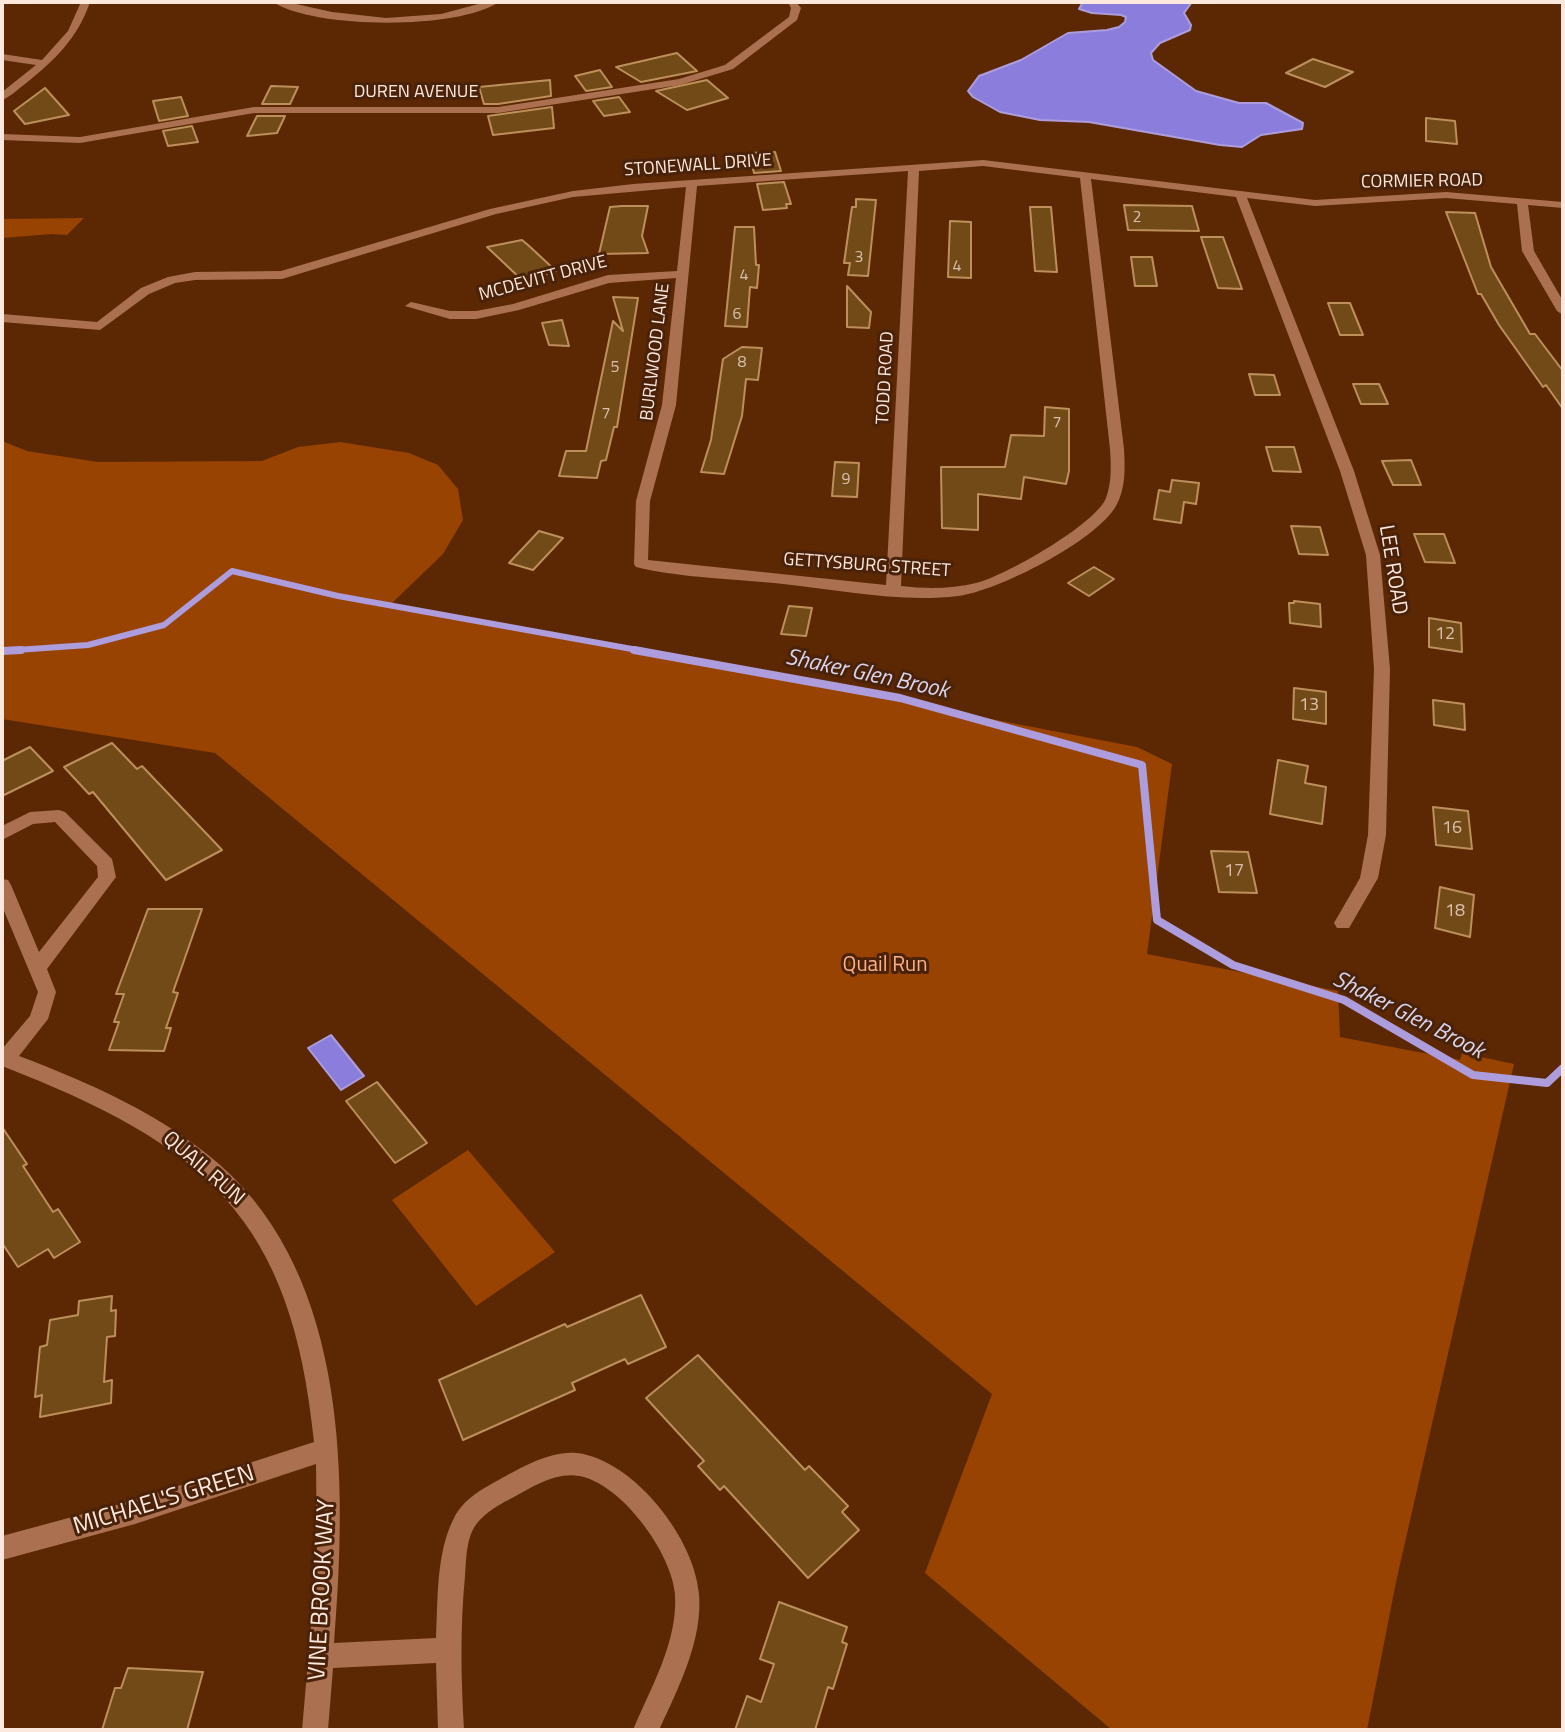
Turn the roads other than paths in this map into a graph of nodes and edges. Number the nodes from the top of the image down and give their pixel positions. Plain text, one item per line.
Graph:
1 (85, 2) edge
2 (278, 2) edge
3 (494, 2) edge
4 (792, 2) edge
5 (2, 57) edge
6 (43, 63) junction
7 (2, 97) edge
8 (2, 137) edge
9 (914, 167) junction
10 (1085, 175) junction
11 (691, 184) junction
12 (1241, 196) junction
13 (1522, 200) junction
14 (1322, 203) joint
15 (1563, 205) edge
16 (684, 274) junction
17 (411, 306) dead end
18 (1563, 311) edge
19 (2, 317) edge
20 (641, 564) joint
21 (893, 589) junction
22 (2, 834) edge
23 (2, 885) edge
24 (1343, 923) dead end
25 (37, 968) junction
26 (3, 1058) edge
27 (325, 1450) junction
28 (2, 1548) edge
29 (446, 1650) junction
30 (321, 1656) junction
31 (315, 1730) edge
32 (451, 1730) edge
33 (646, 1730) edge

1 - 6 street
2 - 3 street
4 - 8 street, DUREN AVENUE
5 - 6 street
6 - 7 street
9 - 10 street, STONEWALL DRIVE
9 - 11 street, STONEWALL DRIVE
9 - 21 street, TODD ROAD
10 - 12 street, STONEWALL DRIVE
10 - 21 street, GETTYSBURG STREET
11 - 16 street, BURLWOOD LANE
11 - 19 street, STONEWALL DRIVE
12 - 14 street, STONEWALL DRIVE
12 - 24 street, LEE ROAD
13 - 14 street, CORMIER ROAD
13 - 15 street, CORMIER ROAD
13 - 18 street
16 - 17 street, MCDEVITT DRIVE
16 - 20 street, BURLWOOD LANE
20 - 21 street, GETTYSBURG STREET
22 - 25 street
23 - 25 street
25 - 26 street
26 - 27 street, QUAIL RUN
27 - 28 street, MICHAEL'S GREEN
27 - 30 street, VINE BROOK WAY
29 - 30 street
29 - 32 street
29 - 33 street
30 - 31 street, VINE BROOK WAY

